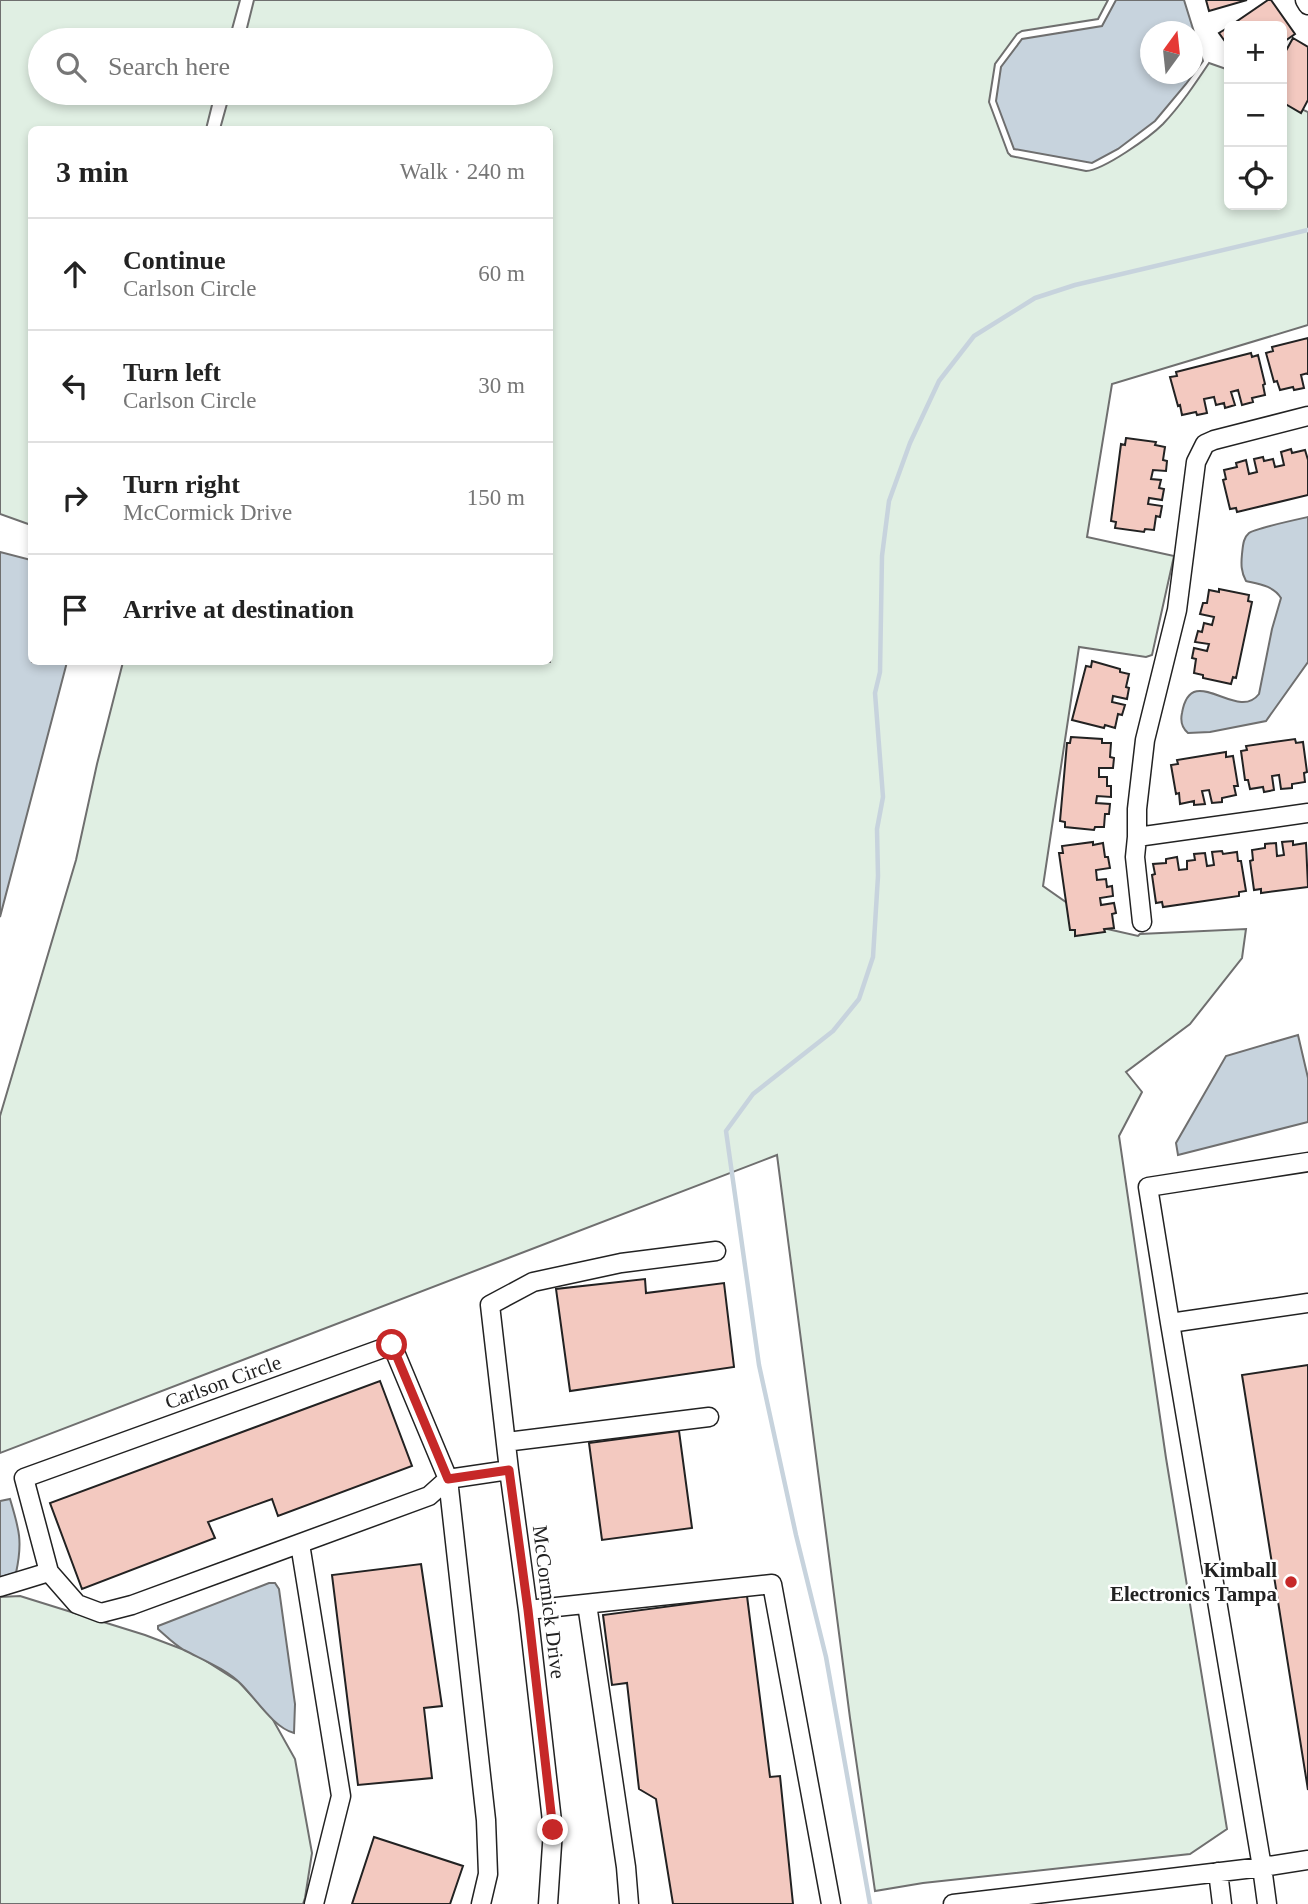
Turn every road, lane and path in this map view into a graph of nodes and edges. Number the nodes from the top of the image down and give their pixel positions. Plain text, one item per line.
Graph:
1 (1305, 0) edge
2 (1308, 5) edge
3 (1308, 416) edge
4 (1308, 813) edge
5 (1137, 837) junction
6 (1142, 922) dead end
7 (1308, 1162) edge
8 (716, 1251) dead end
9 (1308, 1303) edge
10 (1170, 1323) junction
11 (709, 1417) dead end
12 (506, 1442) junction
13 (509, 1470) junction
14 (448, 1479) junction
15 (300, 1544) junction
16 (49, 1572) junction
17 (0, 1587) edge
18 (587, 1604) junction
19 (528, 1610) junction
20 (1308, 1860) edge
21 (1262, 1867) junction
22 (1218, 1872) junction
23 (977, 1902) edge
24 (314, 1904) edge
25 (481, 1904) edge
26 (548, 1904) edge
27 (629, 1904) edge
28 (831, 1904) edge
29 (953, 1904) edge
30 (1222, 1904) edge
31 (1267, 1904) edge

1 - 2 street
3 - 5 street
4 - 5 street
5 - 6 street
7 - 10 street
8 - 12 street, McCormick Drive
9 - 10 street
10 - 21 street
11 - 12 street
12 - 13 street, McCormick Drive
13 - 14 street, Carlson Circle
13 - 19 street, McCormick Drive
14 - 15 street, Carlson Circle
14 - 16 street, Carlson Circle
14 - 25 street, Carlson Circle
15 - 16 street, Carlson Circle
15 - 24 street
16 - 17 street
18 - 19 street
18 - 27 street
18 - 28 street
19 - 26 street, McCormick Drive
20 - 21 street
21 - 22 street
21 - 31 street
22 - 23 street
22 - 30 street
23 - 29 street

